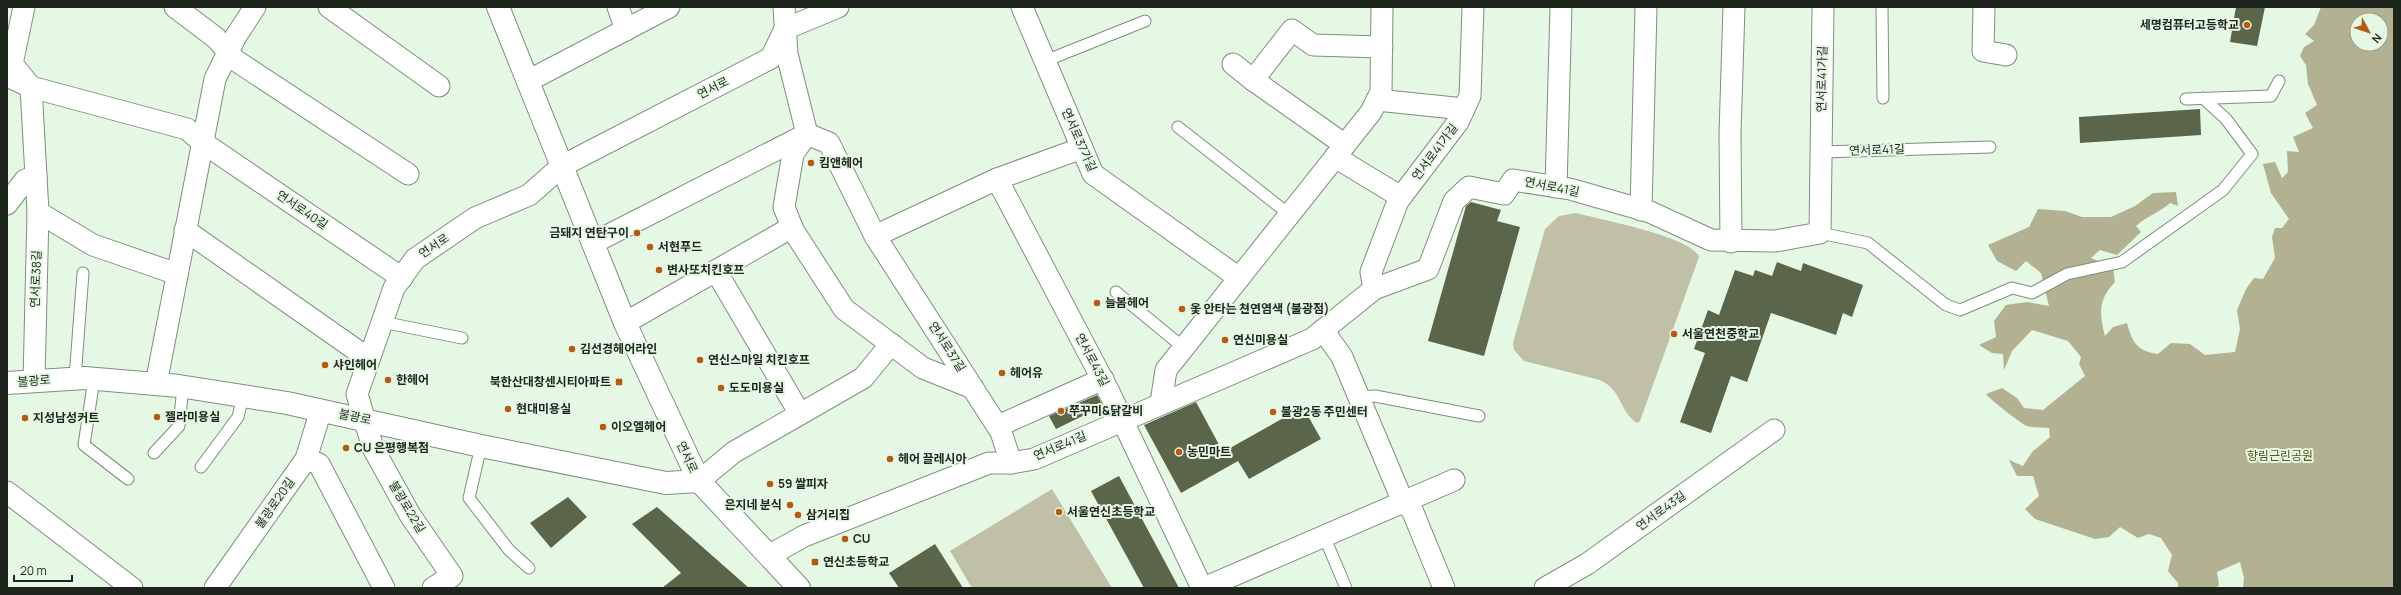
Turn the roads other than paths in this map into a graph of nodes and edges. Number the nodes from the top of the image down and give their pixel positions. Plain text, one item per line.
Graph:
1 (24, 7) edge
2 (175, 7) edge
3 (255, 7) edge
4 (329, 7) edge
5 (498, 7) edge
6 (618, 7) edge
7 (669, 7) edge
8 (784, 7) edge
9 (838, 7) edge
10 (1022, 7) edge
11 (1382, 7) edge
12 (1473, 7) edge
13 (1562, 7) edge
14 (1646, 7) edge
15 (1734, 7) edge
16 (1823, 7) edge
17 (1882, 7) edge
18 (1984, 7) edge
19 (1145, 21) dead end
20 (785, 29) junction
21 (626, 30) junction
22 (1382, 47) junction
23 (228, 51) junction
24 (2006, 55) dead end
25 (1045, 61) junction
26 (1233, 64) dead end
27 (7, 76) edge
28 (1253, 80) junction
29 (528, 81) junction
30 (2279, 81) dead end
31 (439, 86) dead end
32 (31, 87) junction
33 (1882, 98) dead end
34 (2186, 98) dead end
35 (2203, 98) junction
36 (1377, 100) junction
37 (1464, 109) junction
38 (1178, 127) dead end
39 (807, 134) junction
40 (202, 142) junction
41 (1082, 148) junction
42 (1990, 148) dead end
43 (1340, 151) junction
44 (1821, 152) junction
45 (562, 166) junction
46 (408, 174) dead end
47 (36, 177) junction
48 (997, 179) junction
49 (1556, 187) junction
50 (10, 193) edge
51 (1401, 197) junction
52 (1641, 210) junction
53 (38, 212) junction
54 (1290, 214) junction
55 (792, 227) junction
56 (185, 230) junction
57 (1820, 233) junction
58 (875, 236) junction
59 (1731, 242) junction
60 (593, 244) junction
61 (716, 271) junction
62 (83, 274) dead end
63 (177, 274) junction
64 (402, 278) junction
65 (1239, 278) junction
66 (1374, 289) junction
67 (1116, 292) dead end
68 (382, 322) junction
69 (625, 323) junction
70 (1323, 330) junction
71 (462, 338) dead end
72 (891, 344) junction
73 (1184, 348) junction
74 (369, 358) junction
75 (84, 378) junction
76 (1103, 379) junction
77 (34, 381) junction
78 (7, 383) edge
79 (156, 384) junction
80 (183, 387) junction
81 (973, 388) junction
82 (243, 396) junction
83 (1358, 397) junction
84 (1161, 403) junction
85 (321, 410) junction
86 (800, 414) junction
87 (1479, 416) dead end
88 (363, 419) junction
89 (1121, 420) junction
90 (998, 426) junction
91 (1774, 430) dead end
92 (481, 446) junction
93 (154, 453) dead end
94 (306, 459) junction
95 (1011, 463) junction
96 (201, 467) dead end
97 (128, 479) dead end
98 (1454, 480) dead end
99 (699, 481) junction
100 (7, 492) edge
101 (1403, 502) junction
102 (1324, 536) junction
103 (770, 555) junction
104 (529, 568) dead end
105 (438, 587) edge
106 (132, 588) edge
107 (215, 588) edge
108 (384, 588) edge
109 (799, 588) edge
110 (1203, 588) edge
111 (1346, 588) edge
112 (1444, 588) edge
113 (1545, 588) edge

1 - 32 street
2 - 23 street
3 - 23 street
4 - 31 street
5 - 29 main road, 연서로
6 - 21 street
7 - 21 street
8 - 20 street
9 - 20 street
10 - 25 street, 연서로37가길
11 - 22 street
12 - 37 street, 연서로41가길
13 - 49 street
14 - 52 street
15 - 59 street
16 - 44 street, 연서로41가길
17 - 33 lane
18 - 24 street
19 - 25 lane
20 - 39 street
20 - 45 street, 연서로
21 - 29 street
22 - 28 street
22 - 36 street
23 - 40 street
23 - 46 street
25 - 41 street, 연서로37가길
26 - 28 street
27 - 32 street, 연서로40길
28 - 43 street
29 - 45 main road, 연서로
30 - 35 lane
32 - 40 street, 연서로40길
32 - 47 street, 연서로38길
34 - 35 lane
35 - 57 lane, 연서로41길
36 - 37 street
36 - 43 street
37 - 51 street, 연서로41가길
38 - 54 lane
39 - 55 street
39 - 58 street, 연서로37길
39 - 60 street
40 - 56 street
40 - 64 street, 연서로40길
41 - 48 street
41 - 65 street, 연서로37가길
42 - 44 lane, 연서로41길
43 - 51 street
43 - 54 street
44 - 57 street
45 - 60 main road, 연서로
45 - 64 street, 연서로
47 - 50 street
47 - 53 street, 연서로38길
48 - 58 street
48 - 76 street, 연서로43길
49 - 52 street, 연서로41길
49 - 66 street, 연서로41길
51 - 66 street, 연서로41가길
52 - 59 street, 연서로41길
53 - 63 street
53 - 77 street, 연서로38길
54 - 65 street
55 - 61 street
55 - 72 street
56 - 63 street
56 - 74 street
57 - 59 street, 연서로41길
58 - 81 street, 연서로37길
60 - 69 main road, 연서로
61 - 69 street
61 - 86 street
62 - 75 lane
63 - 79 street
64 - 68 street, 연서로
65 - 73 street
66 - 70 street, 연서로41길
67 - 73 lane
68 - 71 lane
68 - 74 street, 연서로
69 - 99 main road, 연서로
70 - 83 street
70 - 84 street, 연서로41길
72 - 81 street
72 - 86 street, 연서로
73 - 84 street
74 - 88 street, 연서로
75 - 77 main road, 불광로
75 - 79 main road, 불광로
75 - 97 lane
76 - 89 street, 연서로43길
76 - 90 street
77 - 78 main road, 불광로
79 - 80 main road, 불광로
80 - 82 main road, 불광로
80 - 93 lane
81 - 90 street, 연서로37길
82 - 85 main road, 불광로
82 - 96 lane
83 - 87 lane
83 - 101 street
84 - 89 street, 연서로41길
85 - 88 main road, 불광로
85 - 94 street, 불광로20길
86 - 99 street, 연서로
88 - 92 main road, 불광로
88 - 105 street, 불광로22길
89 - 95 street, 연서로41길
89 - 110 street, 연서로43길
90 - 95 street, 연서로37길
91 - 113 street, 연서로43길
92 - 99 main road, 불광로
92 - 104 lane
94 - 107 street, 불광로20길
94 - 108 street
95 - 103 street, 연서로41길
98 - 101 street
99 - 103 main road, 연서로
100 - 106 street
101 - 102 street, 연서로43길
101 - 112 street
102 - 110 street, 연서로43길
102 - 111 lane
103 - 109 main road, 연서로

